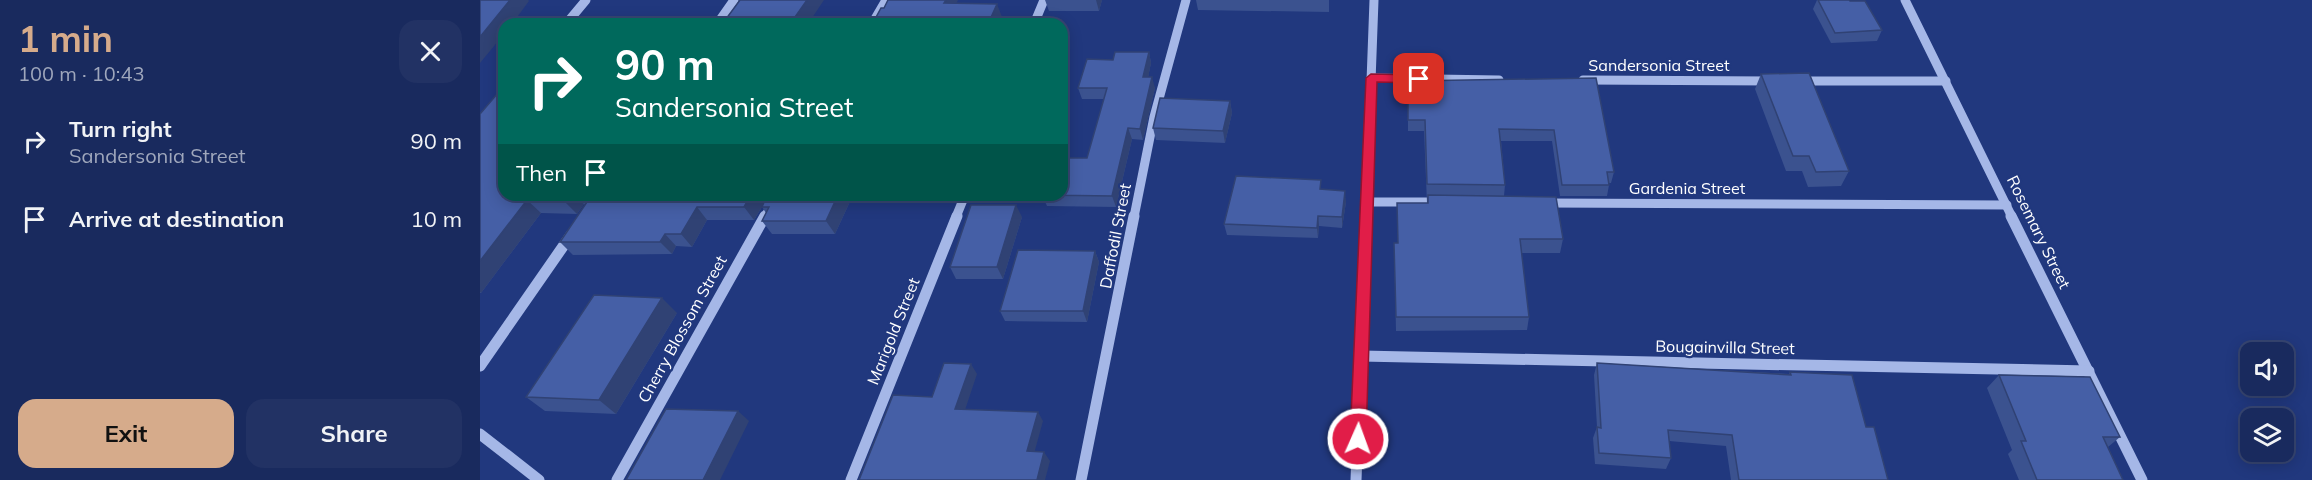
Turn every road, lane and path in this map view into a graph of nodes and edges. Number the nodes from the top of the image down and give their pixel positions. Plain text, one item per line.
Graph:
1 (586, 0) edge
2 (734, 0) edge
3 (886, 0) edge
4 (1044, 0) edge
5 (1186, 0) edge
6 (1374, 0) edge
7 (1905, 0) edge
8 (571, 18) edge
9 (721, 18) edge
10 (876, 18) edge
11 (1036, 18) edge
12 (1371, 78) junction
13 (1515, 80) edge
14 (1574, 80) edge
15 (1778, 81) edge
16 (1790, 81) edge
17 (1946, 81) junction
18 (774, 201) edge
19 (963, 201) edge
20 (1366, 202) junction
21 (1450, 202) edge
22 (1533, 202) edge
23 (2007, 205) junction
24 (579, 224) edge
25 (1361, 356) junction
26 (480, 366) edge
27 (2089, 371) junction
28 (480, 434) edge
29 (540, 480) edge
30 (617, 480) edge
31 (851, 480) edge
32 (1081, 480) edge
33 (1356, 480) edge
34 (2142, 480) edge

1 - 8 street
2 - 9 street
3 - 10 street
4 - 11 street
5 - 32 street, Daffodil Street
6 - 12 street
7 - 17 street, Rosemary Street
12 - 13 street
12 - 20 street
14 - 15 street, Sandersonia Street
16 - 17 street
17 - 23 street, Rosemary Street
18 - 30 street, Cherry Blossom Street
19 - 31 street, Marigold Street
20 - 21 street
20 - 25 street
22 - 23 street, Gardenia Street
23 - 27 street, Rosemary Street
24 - 26 street
25 - 27 street, Bougainvilla Street
25 - 33 street
27 - 34 street, Rosemary Street
28 - 29 street

